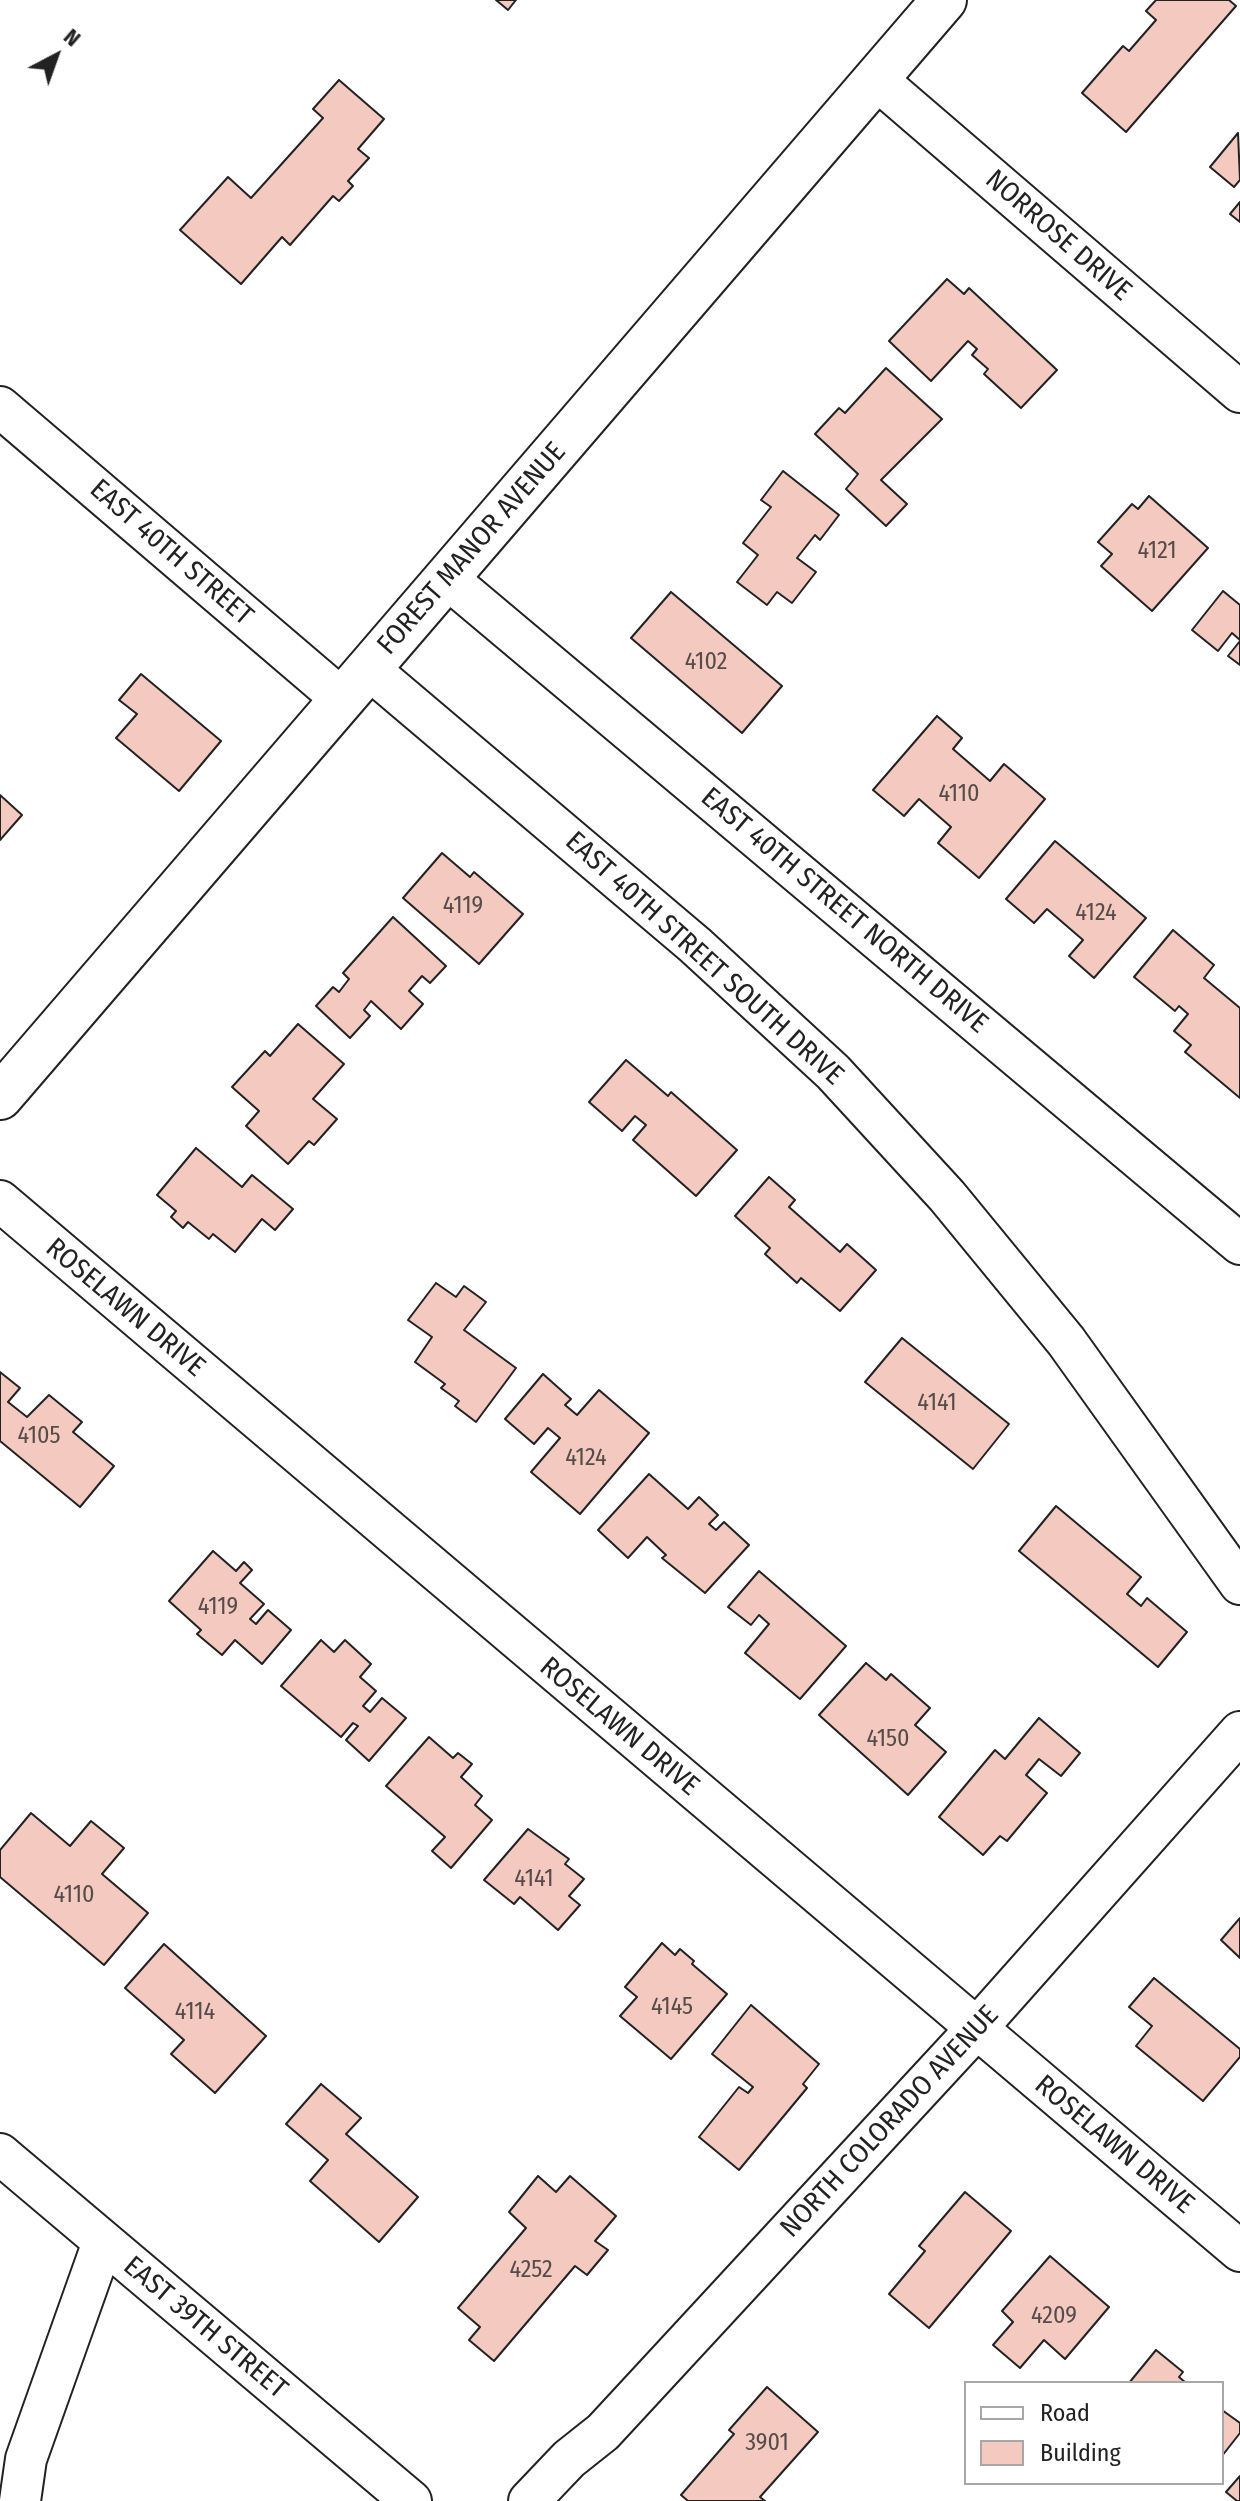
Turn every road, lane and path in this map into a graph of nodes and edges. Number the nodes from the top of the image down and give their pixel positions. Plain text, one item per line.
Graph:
1 (944, 0) edge
2 (876, 79) junction
3 (1240, 392) edge
4 (0, 407) edge
5 (448, 579) junction
6 (356, 684) junction
7 (0, 1097) edge
8 (0, 1201) edge
9 (1240, 1244) edge
10 (1240, 1584) edge
11 (1240, 1732) edge
12 (976, 2029) junction
13 (0, 2154) edge
14 (103, 2242) junction
15 (1240, 2251) edge
16 (20, 2501) edge
17 (411, 2501) edge
18 (529, 2501) edge

1 - 2 street, FOREST MANOR AVENUE
2 - 3 street, NORROSE DRIVE
2 - 5 street, FOREST MANOR AVENUE
4 - 6 street, EAST 40TH STREET
5 - 6 street, FOREST MANOR AVENUE
5 - 9 street, EAST 40TH STREET NORTH DRIVE
6 - 7 street, FOREST MANOR AVENUE
6 - 10 street, EAST 40TH STREET SOUTH DRIVE
8 - 12 street, ROSELAWN DRIVE
11 - 12 street, NORTH COLORADO AVENUE
12 - 15 street, ROSELAWN DRIVE
12 - 18 street, NORTH COLORADO AVENUE
13 - 14 street, EAST 39TH STREET
14 - 16 street
14 - 17 street, EAST 39TH STREET

